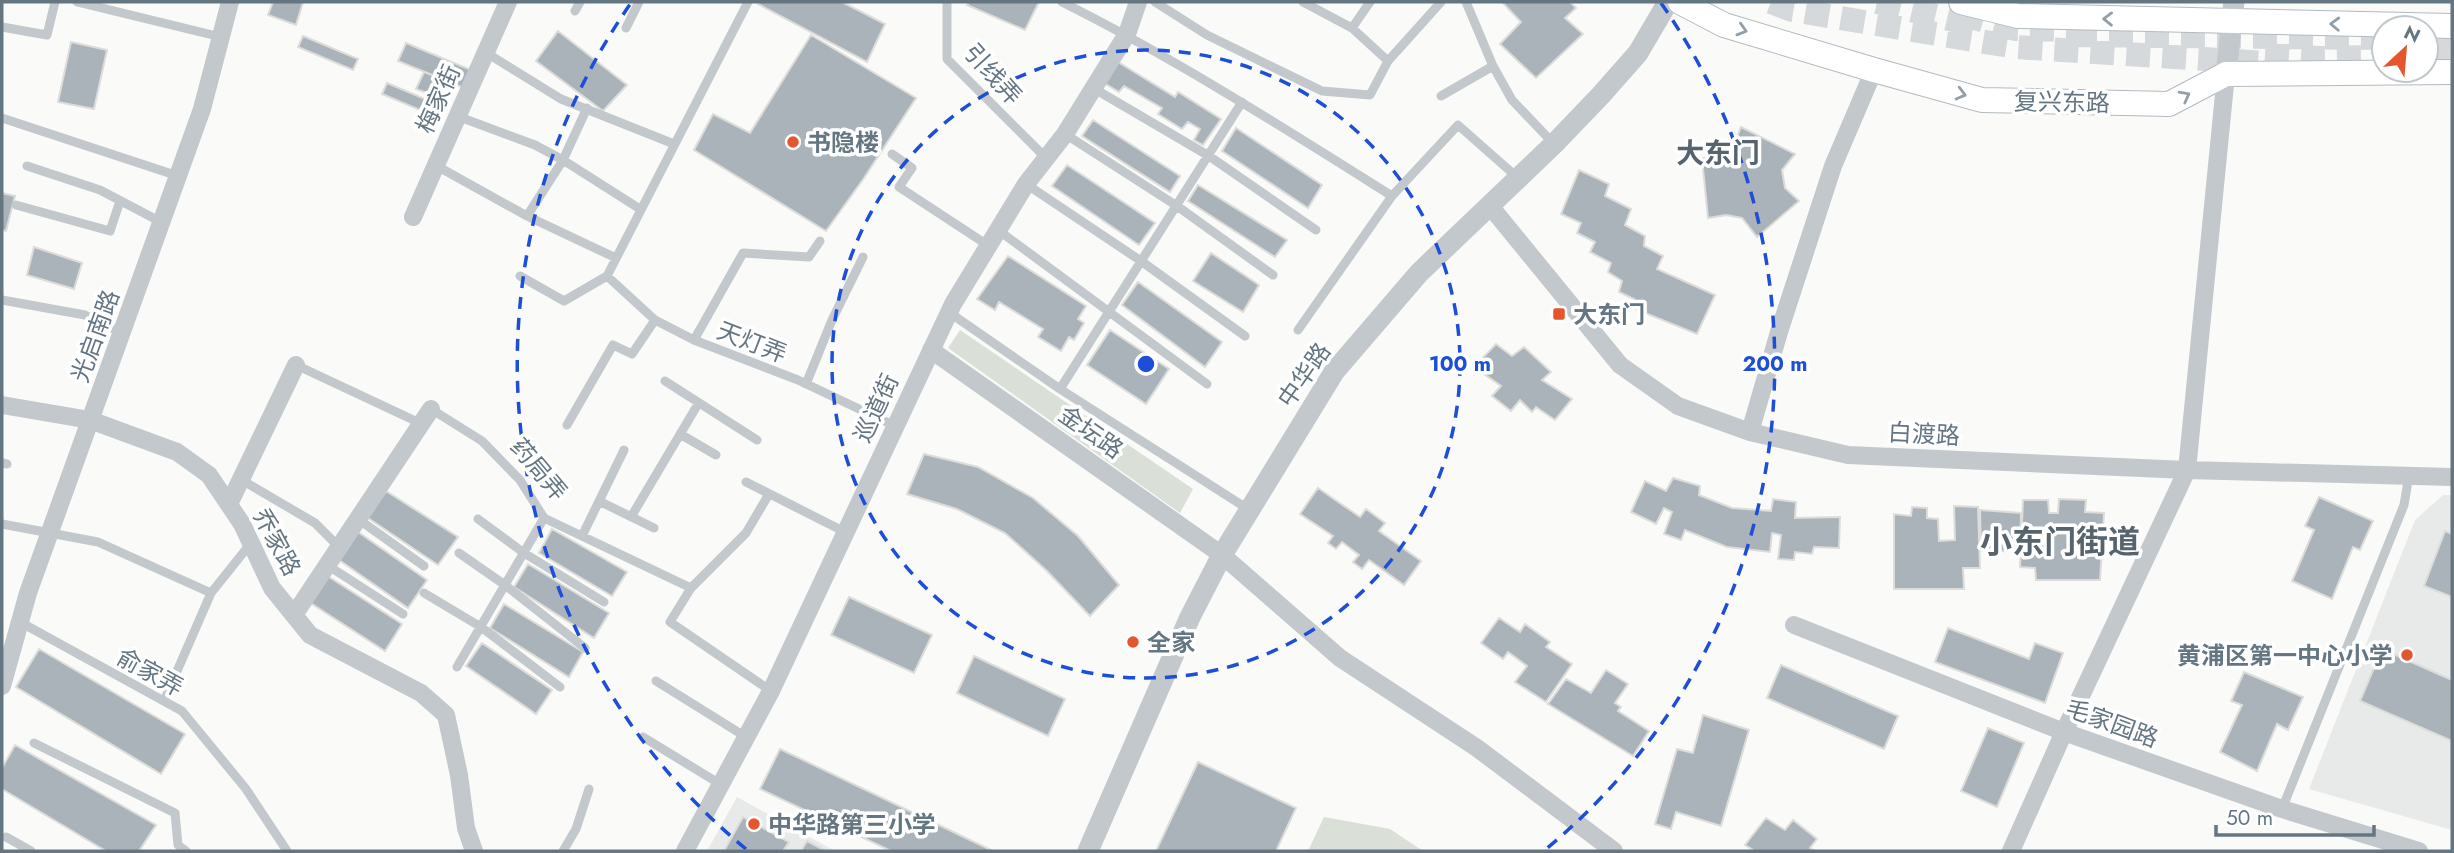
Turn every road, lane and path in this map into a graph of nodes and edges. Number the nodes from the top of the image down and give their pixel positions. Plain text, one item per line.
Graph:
1 (55, 2) edge
2 (77, 2) edge
3 (230, 2) edge
4 (508, 2) edge
5 (639, 2) edge
6 (748, 2) edge
7 (947, 2) edge
8 (1062, 2) edge
9 (1138, 2) edge
10 (1155, 2) edge
11 (1303, 2) edge
12 (1370, 2) edge
13 (1440, 2) edge
14 (1466, 2) edge
15 (1668, 2) edge
16 (1681, 2) edge
17 (1961, 2) tunnel mouth
18 (2234, 12) edge
19 (2452, 26) edge
20 (2, 27) edge
21 (626, 27) dead end
22 (1352, 27) junction
23 (1127, 34) junction
24 (221, 37) junction
25 (485, 52) junction
26 (1388, 61) junction
27 (1493, 66) junction
28 (1874, 70) junction
29 (2452, 72) edge
30 (2226, 74) junction
31 (1093, 88) junction
32 (1441, 96) dead end
33 (1242, 102) junction
34 (587, 108) junction
35 (457, 116) junction
36 (2, 118) edge
37 (1065, 134) junction
38 (674, 144) junction
39 (1554, 145) junction
40 (892, 153) dead end
41 (1209, 156) junction
42 (1045, 158) junction
43 (563, 160) junction
44 (435, 165) junction
45 (27, 166) dead end
46 (178, 176) junction
47 (1518, 178) junction
48 (1026, 184) junction
49 (1392, 196) junction
50 (120, 201) junction
51 (16, 205) dead end
52 (1177, 206) junction
53 (1490, 206) junction
54 (640, 209) junction
55 (527, 216) junction
56 (412, 217) dead end
57 (162, 222) junction
58 (998, 230) junction
59 (1316, 230) dead end
60 (820, 241) dead end
61 (989, 246) junction
62 (863, 257) dead end
63 (616, 258) junction
64 (1142, 261) junction
65 (1273, 275) dead end
66 (520, 276) dead end
67 (607, 276) junction
68 (2, 300) edge
69 (1109, 312) junction
70 (950, 313) junction
71 (655, 320) junction
72 (1298, 330) dead end
73 (122, 333) junction
74 (1245, 336) dead end
75 (694, 340) junction
76 (931, 350) junction
77 (296, 365) joint
78 (665, 381) dead end
79 (806, 384) junction
80 (1207, 384) dead end
81 (1060, 389) junction
82 (698, 404) junction
83 (2, 405) edge
84 (426, 416) junction
85 (90, 420) junction
86 (566, 425) dead end
87 (895, 426) junction
88 (1750, 432) junction
89 (680, 434) junction
90 (757, 440) dead end
91 (624, 450) dead end
92 (716, 456) dead end
93 (2187, 470) junction
94 (2409, 475) junction
95 (2452, 477) edge
96 (240, 479) junction
97 (746, 482) dead end
98 (769, 494) junction
99 (599, 501) junction
100 (229, 504) junction
101 (1248, 509) junction
102 (631, 517) junction
103 (544, 518) junction
104 (358, 519) junction
105 (478, 519) dead end
106 (2, 524) edge
107 (654, 528) dead end
108 (51, 532) junction
109 (845, 532) junction
110 (582, 536) junction
111 (251, 543) junction
112 (339, 547) junction
113 (459, 553) dead end
114 (524, 553) junction
115 (1222, 555) junction
116 (327, 565) junction
117 (424, 566) dead end
118 (505, 585) junction
119 (691, 588) junction
120 (211, 593) junction
121 (424, 593) dead end
122 (604, 602) dead end
123 (403, 614) dead end
124 (294, 615) junction
125 (20, 622) junction
126 (1794, 625) dead end
127 (481, 627) junction
128 (7, 645) edge
129 (585, 648) dead end
130 (457, 667) dead end
131 (656, 681) dead end
132 (2, 686) edge
133 (560, 687) dead end
134 (771, 691) junction
135 (164, 701) junction
136 (2064, 732) junction
137 (643, 737) dead end
138 (746, 737) junction
139 (34, 743) dead end
140 (720, 784) junction
141 (589, 789) dead end
142 (2282, 809) junction
143 (6, 837) dead end
144 (31, 851) edge
145 (186, 851) edge
146 (287, 851) edge
147 (474, 851) edge
148 (563, 851) edge
149 (685, 851) edge
150 (1088, 851) edge
151 (1614, 851) edge
152 (2011, 851) edge
153 (2419, 851) edge

1 - 20 lane
2 - 24 lane
3 - 24 street, 光启南路
4 - 25 street, 梅家街
5 - 21 lane
6 - 38 lane
7 - 42 lane, 引线弄
8 - 23 lane
9 - 23 street, 巡道街
10 - 26 lane
11 - 22 lane
12 - 22 lane
13 - 26 lane
14 - 27 lane
15 - 39 street, 中华路
16 -> 28 main road, 复兴东路
18 -> 17 main road
19 -> 18 main road
18 - 30 street
22 - 26 lane
23 - 31 street, 巡道街
23 - 33 lane
24 - 46 street, 光启南路
25 - 34 lane
25 - 35 street, 梅家街
27 - 32 lane
27 - 39 lane
28 -> 30 main road, 复兴东路
28 - 88 street
29 - 30 main road, 复兴东路
30 - 93 street
31 - 37 street, 巡道街
31 - 41 lane
33 - 41 lane
33 - 49 lane
34 - 38 lane
34 - 43 lane
35 - 43 lane
35 - 44 street, 梅家街
36 - 46 lane
37 - 42 street, 巡道街
37 - 52 lane
38 - 54 lane
39 - 47 street, 中华路
40 - 61 lane
41 - 52 lane
41 - 59 lane
42 - 48 street, 巡道街
43 - 54 lane
43 - 55 lane
44 - 55 lane
44 - 56 street, 梅家街
45 - 50 lane
46 - 57 street, 光启南路
47 - 49 lane
47 - 53 street, 中华路
48 - 58 street, 巡道街
48 - 64 lane
49 - 72 lane
50 - 51 lane
50 - 57 lane
52 - 64 lane
52 - 65 lane
53 - 88 street, 白渡路
53 - 101 street, 中华路
54 - 63 lane
55 - 63 lane
57 - 73 street, 光启南路
58 - 61 street, 巡道街
58 - 69 lane
60 - 75 lane
61 - 70 street, 巡道街
62 - 79 lane
63 - 67 lane
64 - 69 lane
64 - 74 lane
66 - 67 lane
67 - 71 lane, 天灯弄
68 - 73 lane
69 - 80 lane
69 - 81 lane
70 - 76 street, 巡道街
70 - 81 lane
71 - 75 lane, 天灯弄
71 - 86 lane
73 - 85 street, 光启南路
75 - 79 lane, 天灯弄
76 - 87 street, 巡道街
76 - 115 street, 金坛路
77 - 84 lane, 药局弄
77 - 96 street
78 - 82 lane
79 - 87 lane, 天灯弄
81 - 101 lane
82 - 89 lane
82 - 90 lane
83 - 85 street, 乔家路
84 - 103 lane, 药局弄
84 - 104 street
85 - 100 street, 乔家路
85 - 108 street, 光启南路
87 - 109 street, 巡道街
88 - 93 street, 白渡路
89 - 92 lane
89 - 102 lane
91 - 99 lane
93 - 94 street, 白渡路
93 - 136 street
94 - 95 street, 白渡路
94 - 142 lane
96 - 100 street
96 - 112 lane
97 - 98 lane
98 - 109 lane
98 - 119 lane
99 - 102 lane
99 - 110 lane
100 - 111 street, 乔家路
101 - 115 street, 中华路
102 - 107 lane
103 - 110 lane, 药局弄
103 - 114 lane
104 - 112 street
104 - 117 lane
105 - 114 lane
106 - 108 lane
108 - 120 lane
108 - 125 street, 光启南路
109 - 134 street, 巡道街
110 - 119 lane, 药局弄
111 - 120 lane
111 - 124 street, 乔家路
112 - 116 street
113 - 118 lane
114 - 118 lane
114 - 122 lane
115 - 150 street, 中华路
115 - 151 street, 金坛路
116 - 123 lane
116 - 124 street
118 - 127 lane
118 - 129 lane
119 - 134 lane
120 - 135 lane
121 - 127 lane
124 - 147 street, 乔家路
125 - 128 street, 光启南路
125 - 135 lane, 俞家弄
126 - 136 street, 毛家园路
127 - 130 lane
127 - 133 lane
128 - 132 street, 光启南路
131 - 138 lane
134 - 138 street, 巡道街
135 - 146 lane, 俞家弄
136 - 142 street, 毛家园路
136 - 152 street
137 - 140 lane
138 - 140 street, 巡道街
139 - 145 lane
140 - 149 street, 巡道街
141 - 148 lane
142 - 153 street, 毛家园路
143 - 144 lane

